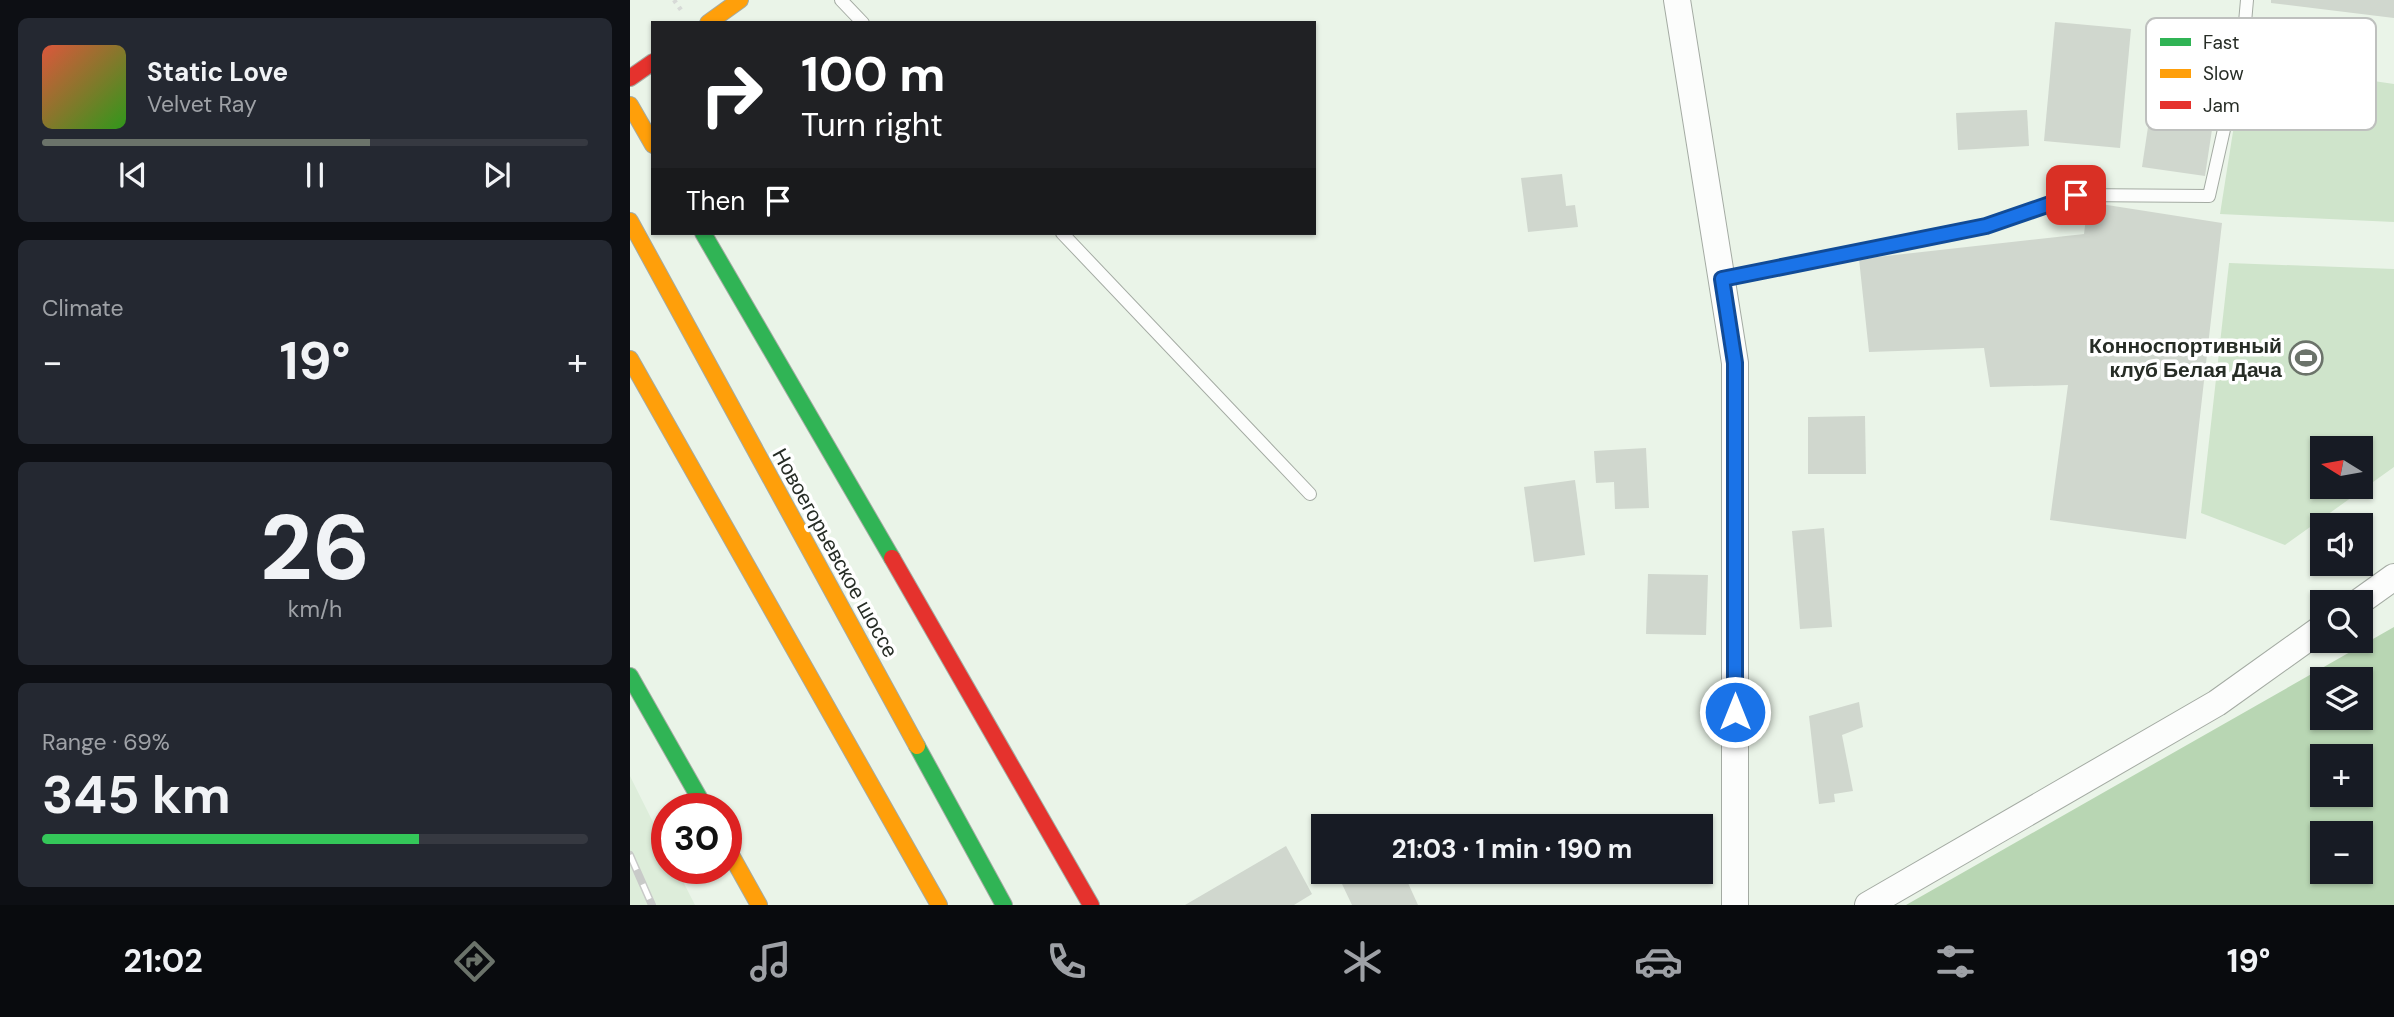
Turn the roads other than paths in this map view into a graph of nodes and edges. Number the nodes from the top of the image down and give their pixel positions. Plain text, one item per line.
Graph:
1 (740, 0) edge
2 (841, 0) edge
3 (1678, 0) edge
4 (2248, 0) edge
5 (2246, 18) edge
6 (711, 21) edge
7 (861, 21) edge
8 (651, 63) edge
9 (630, 78) edge
10 (630, 105) edge
11 (2224, 130) edge
12 (651, 142) edge
13 (630, 221) edge
14 (704, 235) edge
15 (1064, 235) edge
16 (1722, 279) junction
17 (630, 359) edge
18 (1310, 494) dead end
19 (2394, 578) edge
20 (2373, 592) edge
21 (2310, 637) edge
22 (630, 677) edge
23 (696, 793) edge
24 (742, 875) edge
25 (759, 905) edge
26 (939, 905) edge
27 (1004, 905) edge
28 (1091, 905) edge
29 (1735, 905) edge
30 (1868, 905) edge

1 - 6 main road
2 - 7 lane
3 - 16 street
4 - 5 lane
8 - 9 main road
10 - 12 main road
11 - 16 lane
13 - 27 main road, Новоегорьевское шоссе
14 - 28 main road
15 - 18 lane
16 - 29 street
17 - 26 main road
19 - 20 street
21 - 30 street
22 - 23 main road
24 - 25 main road

